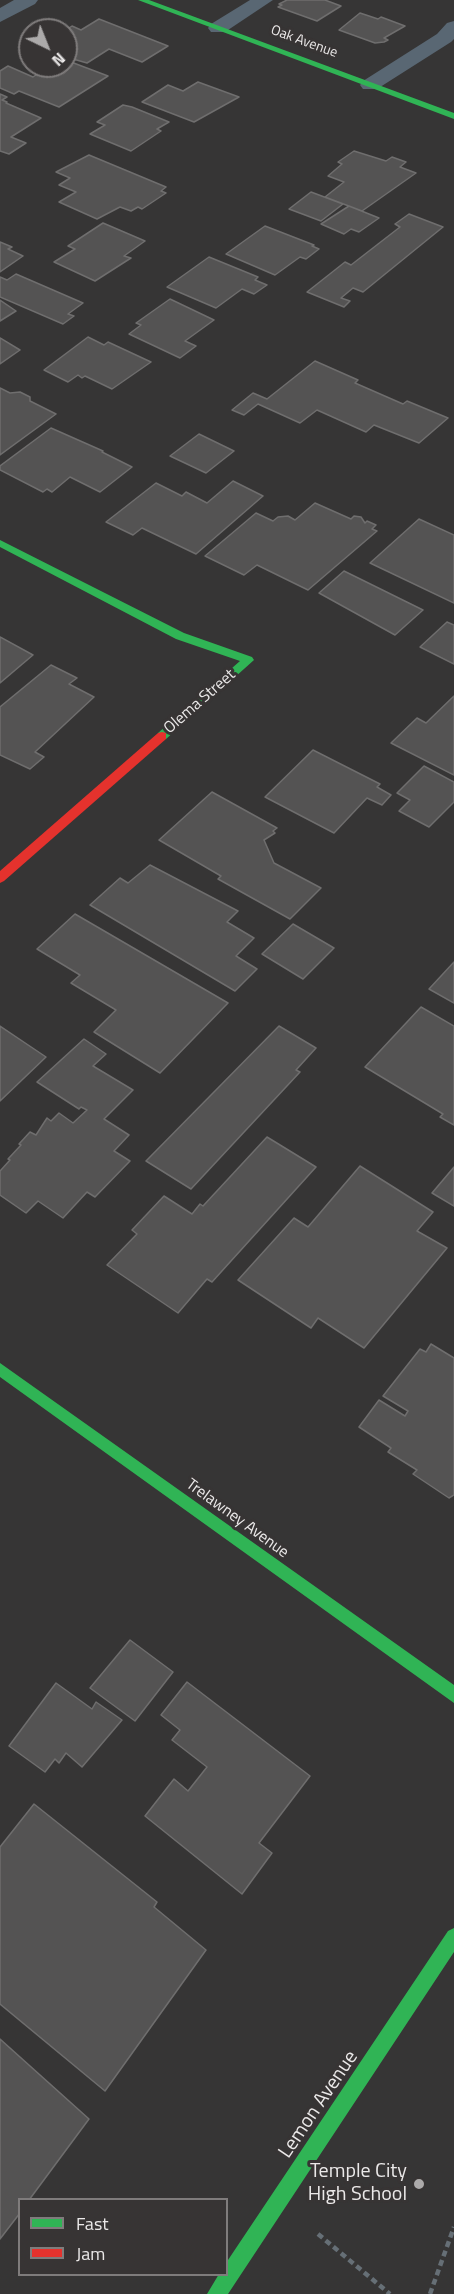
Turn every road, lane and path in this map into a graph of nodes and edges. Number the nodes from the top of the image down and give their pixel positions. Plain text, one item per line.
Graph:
1 (28, 0) edge
2 (142, 0) edge
3 (263, 0) edge
4 (0, 16) edge
5 (454, 27) edge
6 (218, 28) junction
7 (370, 85) junction
8 (454, 116) edge
9 (0, 543) edge
10 (0, 878) edge
11 (0, 1369) edge
12 (454, 1695) edge
13 (454, 1937) edge
14 (279, 2200) junction
15 (454, 2227) edge
16 (217, 2294) edge
17 (390, 2294) edge
18 (430, 2294) edge

1 - 4 street
2 - 6 street, Oak Avenue
3 - 6 street
5 - 7 street
6 - 7 street, Oak Avenue
7 - 8 street, Oak Avenue
9 - 10 street, Olema Street
11 - 12 street, Trelawney Avenue
13 - 14 street, Lemon Avenue
14 - 16 street, Lemon Avenue
14 - 17 path
15 - 18 path

